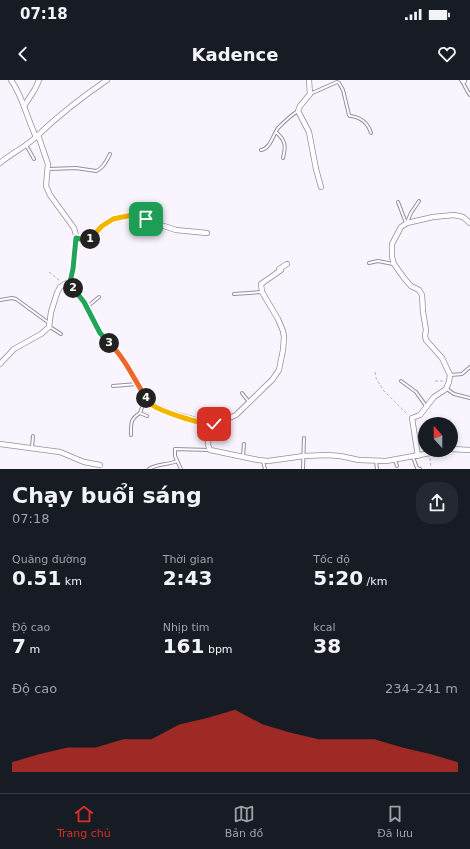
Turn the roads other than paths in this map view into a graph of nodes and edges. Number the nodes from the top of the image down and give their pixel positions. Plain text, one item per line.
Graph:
1 (11, 80) edge
2 (39, 80) edge
3 (107, 80) edge
4 (309, 80) edge
5 (463, 80) edge
6 (310, 94) junction
7 (470, 95) edge
8 (24, 106) junction
9 (298, 111) junction
10 (276, 132) junction
11 (371, 133) dead end
12 (37, 136) junction
13 (26, 144) junction
14 (261, 150) dead end
15 (110, 154) dead end
16 (283, 158) dead end
17 (34, 159) dead end
18 (0, 163) edge
19 (48, 170) junction
20 (321, 187) dead end
21 (420, 201) dead end
22 (398, 202) dead end
23 (131, 215) junction
24 (470, 223) edge
25 (407, 224) junction
26 (133, 228) dead end
27 (207, 233) dead end
28 (76, 238) junction
29 (369, 263) dead end
30 (287, 264) dead end
31 (394, 264) junction
32 (70, 282) junction
33 (262, 292) junction
34 (234, 294) dead end
35 (99, 297) dead end
36 (0, 300) edge
37 (87, 307) junction
38 (49, 325) junction
39 (61, 334) dead end
40 (0, 364) edge
41 (470, 367) edge
42 (450, 375) junction
43 (401, 381) dead end
44 (139, 384) junction
45 (114, 386) dead end
46 (446, 389) junction
47 (242, 393) dead end
48 (146, 398) junction
49 (470, 398) edge
50 (249, 402) junction
51 (427, 407) junction
52 (140, 413) junction
53 (147, 416) dead end
54 (208, 424) junction
55 (131, 435) dead end
56 (33, 436) dead end
57 (304, 438) dead end
58 (0, 444) edge
59 (244, 444) dead end
60 (32, 449) junction
61 (210, 450) junction
62 (458, 450) edge
63 (470, 450) edge
64 (243, 456) junction
65 (304, 456) junction
66 (416, 456) junction
67 (395, 459) junction
68 (176, 461) junction
69 (263, 461) junction
70 (376, 461) junction
71 (100, 465) dead end
72 (397, 466) dead end
73 (149, 469) edge
74 (181, 469) edge
75 (265, 469) edge
76 (303, 469) edge
77 (377, 469) edge
78 (420, 469) edge

1 - 8 street
2 - 8 street
3 - 12 street
4 - 6 street
5 - 7 lane
6 - 9 street
6 - 11 lane
8 - 12 street
9 - 10 lane
9 - 20 street
10 - 14 lane
10 - 16 lane
12 - 13 street
12 - 19 street
13 - 17 lane
13 - 18 street
15 - 19 lane
19 - 28 street
21 - 25 lane
22 - 25 lane
23 - 26 lane
23 - 27 street
23 - 28 street
24 - 25 street
25 - 31 street
28 - 32 street
29 - 31 lane
30 - 33 street
31 - 42 street
32 - 37 street
32 - 38 street
33 - 34 lane
33 - 50 street
35 - 37 lane
36 - 38 lane
37 - 44 street
38 - 39 lane
38 - 40 street
41 - 42 lane
42 - 46 street
43 - 51 lane
44 - 45 lane
44 - 48 street
46 - 49 lane
46 - 51 street
47 - 50 lane
48 - 52 lane
48 - 54 street
50 - 54 street
51 - 66 street
52 - 53 lane
52 - 55 lane
54 - 61 street
56 - 60 lane
57 - 65 lane
58 - 60 street
59 - 64 lane
60 - 71 street
61 - 64 street
61 - 68 lane
62 - 63 street
64 - 69 street
65 - 69 street
65 - 70 street
65 - 76 lane
66 - 67 street
66 - 78 lane
67 - 70 street
67 - 72 lane
68 - 73 lane
68 - 74 lane
69 - 75 lane
70 - 77 lane

